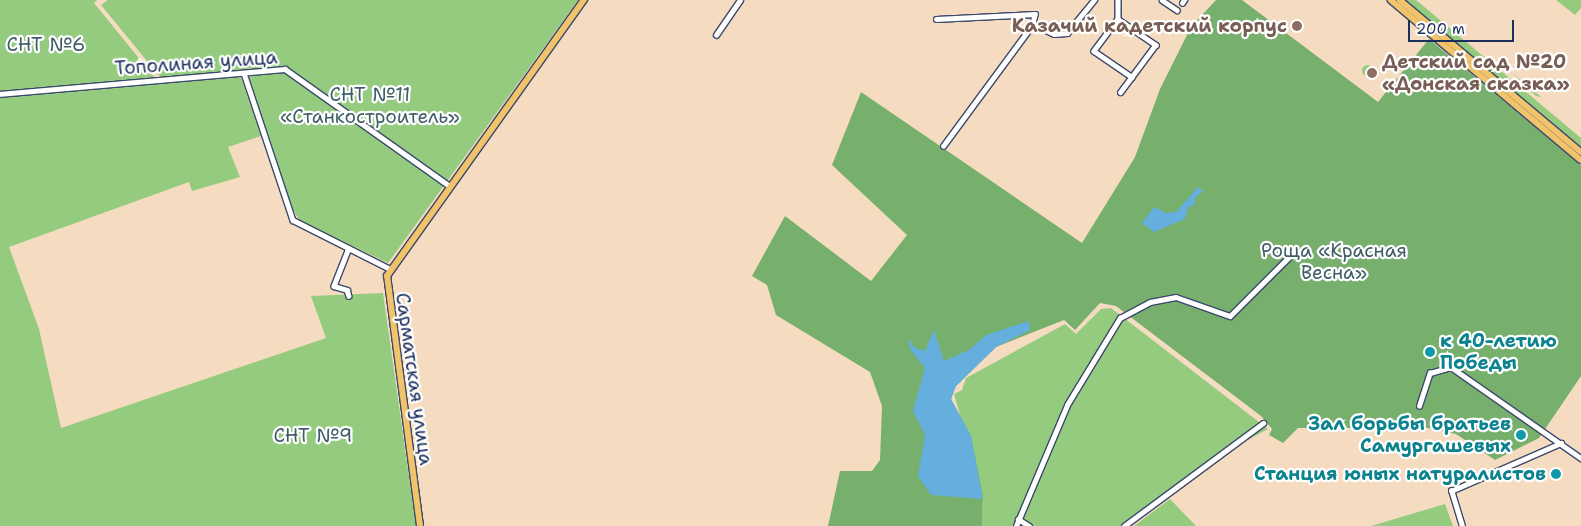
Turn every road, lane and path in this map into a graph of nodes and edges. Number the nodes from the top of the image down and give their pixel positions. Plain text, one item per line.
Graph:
1 (584, 0) edge
2 (740, 0) edge
3 (1094, 0) edge
4 (1118, 0) edge
5 (1162, 0) edge
6 (1391, 0) edge
7 (1400, 0) edge
8 (1177, 10) dead end
9 (1118, 18) junction
10 (936, 19) dead end
11 (1033, 24) junction
12 (716, 35) dead end
13 (244, 73) junction
14 (1132, 77) junction
15 (1121, 92) dead end
16 (0, 94) edge
17 (943, 146) dead end
18 (1581, 152) edge
19 (1581, 160) edge
20 (448, 185) dead end
21 (349, 248) junction
22 (1290, 256) dead end
23 (390, 269) junction
24 (349, 296) dead end
25 (1420, 406) dead end
26 (1263, 423) dead end
27 (1561, 443) junction
28 (1581, 458) edge
29 (1018, 518) junction
30 (420, 526) edge
31 (1016, 526) edge
32 (1030, 526) edge
33 (1124, 526) edge
34 (1462, 526) edge

1 - 23 main road, Сарматская улица
2 - 12 street
3 - 11 street
4 - 9 street
5 - 8 street
6 - 19 main road
7 - 18 main road
9 - 14 street
9 - 14 street
10 - 11 street
11 - 17 street
13 - 16 street, Тополиная улица
13 - 20 street, Тополиная улица
13 - 21 street
14 - 15 street
21 - 23 street
21 - 24 street
22 - 29 street
23 - 30 main road, Сарматская улица
25 - 27 street
26 - 33 street
27 - 28 street
27 - 34 street
29 - 31 street
29 - 32 street

